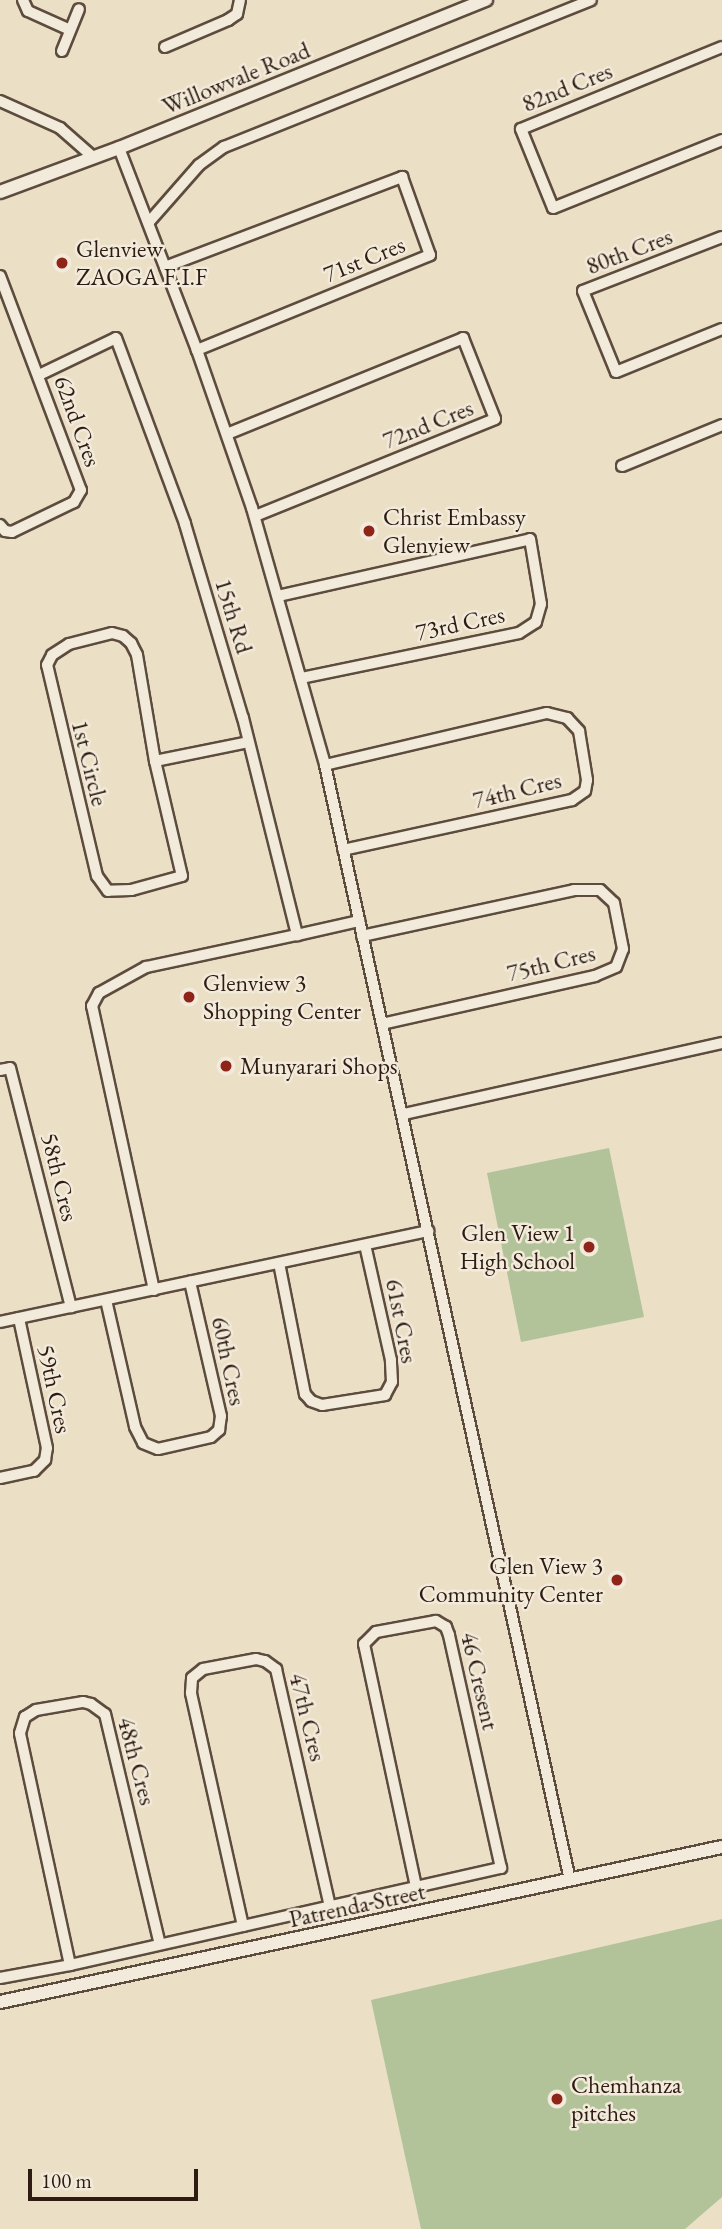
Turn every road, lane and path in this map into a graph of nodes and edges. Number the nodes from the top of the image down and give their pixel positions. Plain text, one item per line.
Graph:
1 (23, 0) edge
2 (240, 0) edge
3 (486, 0) edge
4 (591, 0) edge
5 (79, 9) dead end
6 (70, 30) junction
7 (165, 47) dead end
8 (722, 47) edge
9 (62, 51) dead end
10 (0, 101) edge
11 (722, 140) edge
12 (119, 148) junction
13 (93, 157) junction
14 (0, 192) edge
15 (149, 222) junction
16 (722, 237) edge
17 (165, 267) junction
18 (0, 276) edge
19 (722, 329) edge
20 (197, 350) junction
21 (39, 375) junction
22 (722, 425) edge
23 (227, 434) junction
24 (622, 466) dead end
25 (255, 516) junction
26 (0, 525) edge
27 (278, 596) junction
28 (301, 678) junction
29 (248, 742) junction
30 (155, 761) junction
31 (325, 765) junction
32 (343, 850) junction
33 (359, 921) junction
34 (297, 935) junction
35 (362, 936) junction
36 (382, 1024) junction
37 (722, 1043) edge
38 (0, 1070) edge
39 (404, 1114) junction
40 (428, 1231) junction
41 (365, 1245) junction
42 (279, 1263) junction
43 (190, 1282) junction
44 (154, 1290) junction
45 (106, 1300) junction
46 (71, 1307) junction
47 (19, 1318) junction
48 (0, 1322) edge
49 (0, 1478) edge
50 (722, 1847) edge
51 (570, 1880) junction
52 (416, 1887) junction
53 (330, 1906) junction
54 (243, 1926) junction
55 (160, 1944) junction
56 (70, 1965) junction
57 (0, 1978) edge
58 (0, 2002) edge

1 - 6 street
2 - 7 street
3 - 12 street, Willowvale Road
4 - 15 street
5 - 6 street
6 - 9 street
8 - 11 street, 82nd Cres
10 - 13 street
12 - 13 street, Willowvale Road
12 - 15 street
13 - 14 street, Willowvale Road
15 - 17 street
16 - 19 street, 80th Cres
17 - 20 street
17 - 20 street, 71st Cres
18 - 21 street, 62nd Cres
20 - 23 street
21 - 26 street, 62nd Cres
21 - 29 street, 15th Rd
22 - 24 street
23 - 25 street
23 - 25 street, 72nd Cres
25 - 27 street
27 - 28 street
27 - 28 street, 73rd Cres
28 - 31 street
29 - 30 street
29 - 34 street, 15th Rd
30 - 30 street, 1st Circle
31 - 32 street
31 - 32 street, 74th Cres
32 - 33 street
33 - 34 street
33 - 35 street
34 - 44 street
35 - 36 street
35 - 36 street, 75th Cres
36 - 39 street
37 - 39 street
38 - 46 street, 58th Cres
39 - 40 street
40 - 41 street
40 - 51 street
41 - 42 street
41 - 42 street, 61st Cres
42 - 43 street
43 - 44 street
43 - 45 street, 60th Cres
44 - 45 street
45 - 46 street
46 - 47 street
47 - 48 street
47 - 49 street, 59th Cres
50 - 51 street, Patrenda Street
51 - 58 street, Patrenda Street
52 - 52 street, 46 Cresent
52 - 53 street
53 - 54 street
53 - 54 street, 47th Cres
54 - 55 street
55 - 56 street
55 - 56 street, 48th Cres
56 - 57 street

